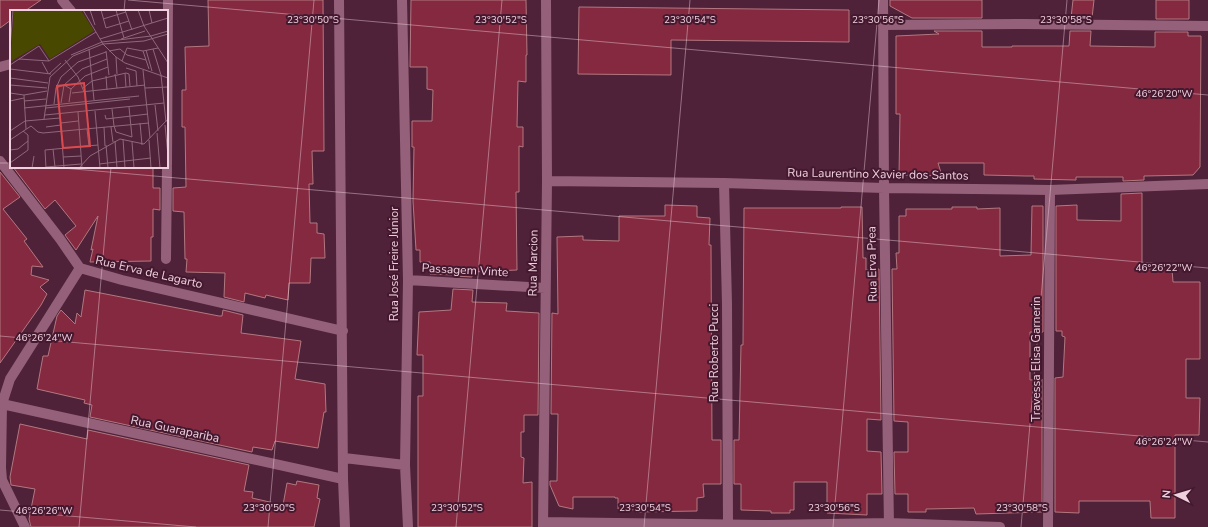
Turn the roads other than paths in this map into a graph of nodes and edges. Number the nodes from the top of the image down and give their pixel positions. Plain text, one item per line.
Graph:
1 (62, 0) edge
2 (168, 0) edge
3 (339, 0) edge
4 (402, 0) edge
5 (546, 0) edge
6 (883, 0) edge
7 (69, 10) edge
8 (168, 21) edge
9 (883, 24) junction
10 (1208, 26) edge
11 (10, 64) edge
12 (0, 67) edge
13 (0, 161) edge
14 (167, 168) edge
15 (546, 181) junction
16 (724, 183) junction
17 (1208, 184) edge
18 (884, 188) junction
19 (1050, 190) junction
20 (166, 260) dead end
21 (80, 268) junction
22 (408, 280) junction
23 (545, 288) junction
24 (342, 330) junction
25 (2, 398) edge
26 (344, 458) junction
27 (405, 466) junction
28 (343, 479) junction
29 (728, 524) junction
30 (543, 525) edge
31 (626, 525) edge
32 (889, 525) edge
33 (768, 526) edge
34 (25, 527) edge
35 (345, 527) edge
36 (408, 527) edge
37 (1000, 527) edge
38 (1048, 527) edge

1 - 7 street
2 - 8 street
3 - 24 street
4 - 22 street, Rua José Freire Júnior
5 - 15 street, Rua Marcion
6 - 9 street, Rua Erva Prea
9 - 10 street
9 - 18 street, Rua Erva Prea
11 - 12 street
13 - 21 street, Rua Erva de Lagarto
14 - 20 street
15 - 16 street, Rua Laurentino Xavier dos Santos
15 - 23 street, Rua Marcion
16 - 18 street, Rua Laurentino Xavier dos Santos
16 - 29 street, Rua Roberto Pucci
17 - 19 street, Rua Laurentino Xavier dos Santos
18 - 19 street, Rua Laurentino Xavier dos Santos
18 - 32 street, Rua Erva Prea
19 - 38 street, Travessa Elisa Garnerin
21 - 24 street, Rua Erva de Lagarto
21 - 25 street
22 - 23 street, Passagem Vinte
22 - 27 street, Rua José Freire Júnior
23 - 30 street, Rua Marcion
24 - 26 street
25 - 28 street, Rua Guarapariba
25 - 34 street
26 - 27 street
26 - 28 street
27 - 36 street, Rua José Freire Júnior
28 - 35 street
29 - 31 street
29 - 33 street
30 - 31 street
32 - 33 street
32 - 37 street

